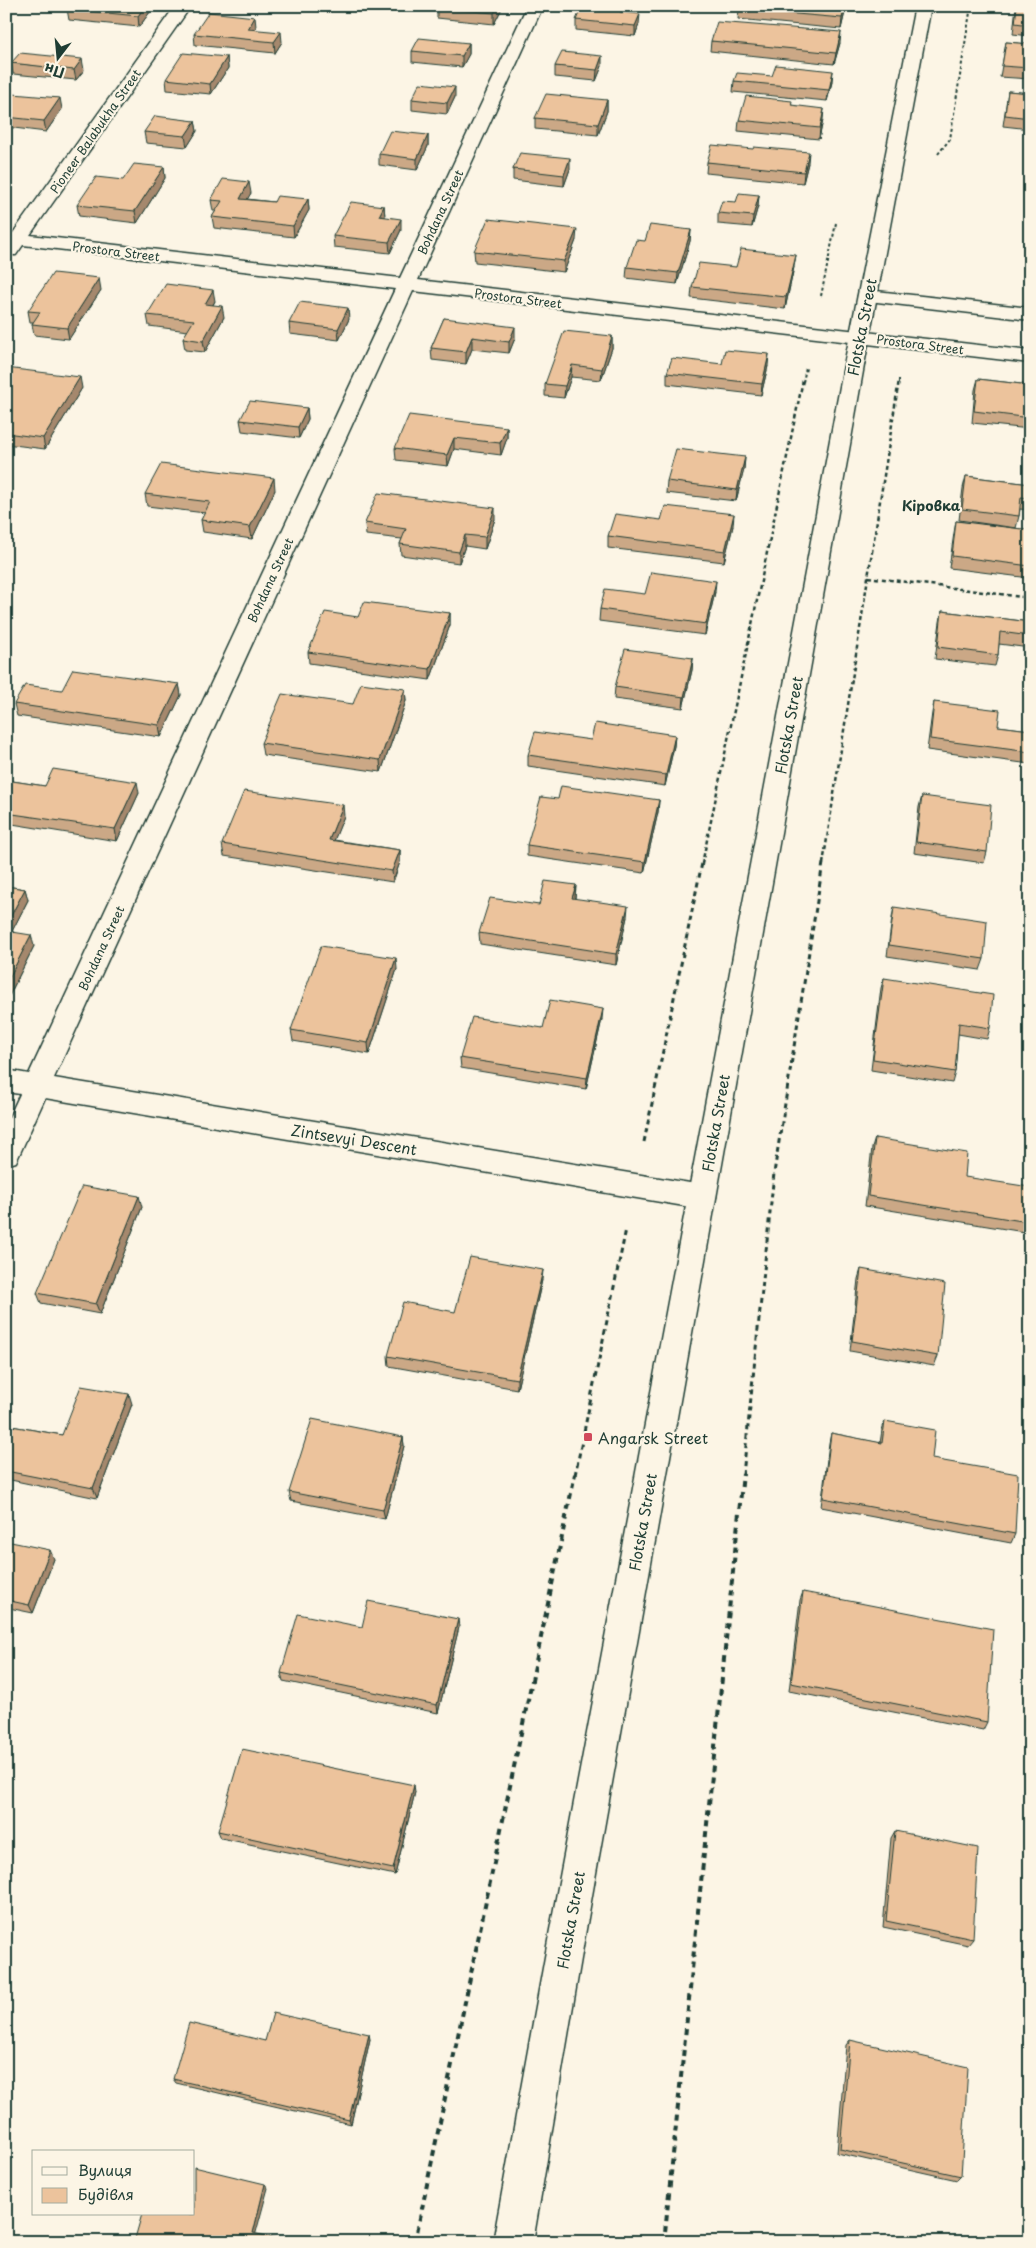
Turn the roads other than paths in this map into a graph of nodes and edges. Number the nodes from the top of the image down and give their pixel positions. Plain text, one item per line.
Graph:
1 (184, 6) edge
2 (534, 6) edge
3 (923, 6) edge
4 (12, 239) edge
5 (6, 256) edge
6 (406, 285) junction
7 (867, 296) junction
8 (1030, 314) edge
9 (859, 337) junction
10 (1030, 357) edge
11 (6, 1081) edge
12 (38, 1086) junction
13 (6, 1154) edge
14 (702, 1197) junction
15 (514, 2242) edge

1 - 4 street, Pioneer Balabukha Street
2 - 6 street, Bohdana Street
3 - 7 street, Flotska Street
4 - 5 street, Pioneer Balabukha Street
4 - 6 street, Prostora Street
6 - 9 street, Prostora Street
6 - 12 street, Bohdana Street
7 - 8 street
7 - 9 street, Flotska Street
9 - 10 street, Prostora Street
9 - 14 street, Flotska Street
11 - 12 street, Zintsevyi Descent
12 - 13 street, Bohdana Street
12 - 14 street, Zintsevyi Descent
14 - 15 street, Flotska Street

